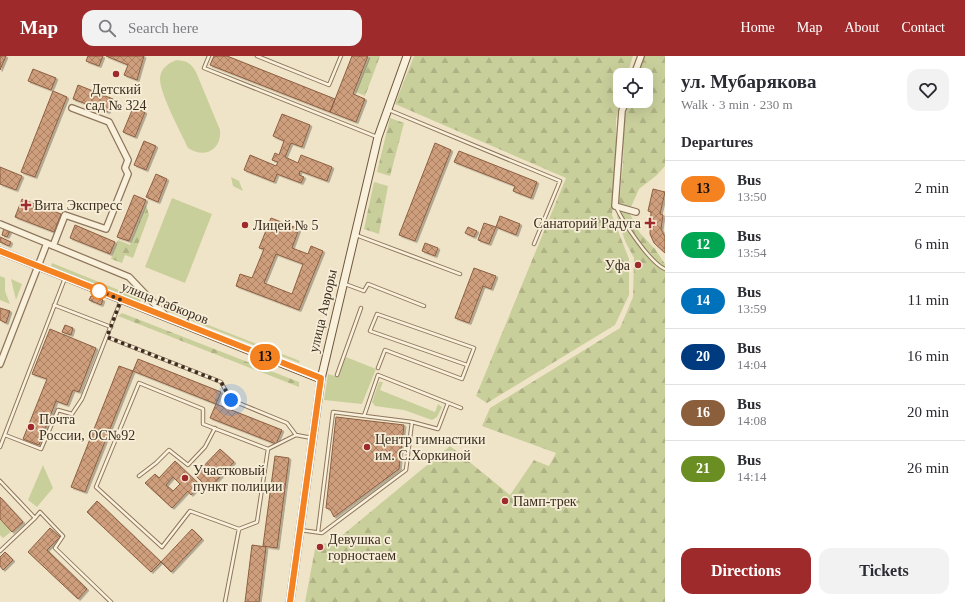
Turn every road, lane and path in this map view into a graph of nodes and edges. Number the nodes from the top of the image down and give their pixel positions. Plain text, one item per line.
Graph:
1 (209, 56) edge
2 (257, 56) edge
3 (341, 56) edge
4 (407, 56) edge
5 (640, 56) edge
6 (636, 68) edge
7 (72, 108) dead end
8 (623, 108) edge
9 (387, 109) junction
10 (378, 137) junction
11 (615, 206) junction
12 (636, 212) dead end
13 (0, 224) edge
14 (354, 234) junction
15 (50, 244) junction
16 (534, 244) dead end
17 (0, 251) edge
18 (38, 266) junction
19 (665, 269) edge
20 (460, 274) dead end
21 (65, 277) junction
22 (342, 283) junction
23 (121, 300) junction
24 (54, 305) junction
25 (424, 306) dead end
26 (361, 308) dead end
27 (168, 318) junction
28 (111, 327) junction
29 (107, 337) junction
30 (0, 364) edge
31 (468, 365) junction
32 (378, 368) dead end
33 (337, 375) dead end
34 (321, 378) junction
35 (448, 403) junction
36 (461, 408) dead end
37 (364, 416) junction
38 (412, 422) junction
39 (215, 428) junction
40 (5, 435) junction
41 (296, 435) junction
42 (312, 438) junction
43 (0, 447) edge
44 (268, 449) junction
45 (139, 476) dead end
46 (0, 481) edge
47 (35, 518) junction
48 (239, 529) junction
49 (300, 530) junction
50 (318, 532) junction
51 (0, 551) edge
52 (111, 602) edge
53 (225, 602) edge
54 (290, 602) edge

1 - 10 lane
2 - 3 lane
4 - 9 street, улица Авроры
5 - 6 street
7 - 15 street
8 - 11 street
9 - 10 street, улица Авроры
9 - 16 lane
10 - 14 street, улица Авроры
11 - 12 street
11 - 19 lane
13 - 15 street
14 - 20 lane
14 - 22 street, улица Авроры
15 - 18 street
15 - 27 street
17 - 18 street, улица Рабкоров
18 - 21 street, улица Рабкоров
18 - 30 street
21 - 23 street, улица Рабкоров
21 - 24 lane
22 - 25 lane
22 - 34 street, улица Авроры
23 - 27 street, улица Рабкоров
23 - 28 lane
24 - 28 lane
24 - 40 lane
26 - 33 lane
27 - 34 street, улица Рабкоров
28 - 29 lane
29 - 40 lane
29 - 41 lane
31 - 31 lane
31 - 32 lane
34 - 42 street, улица Авроры
35 - 36 lane
35 - 37 lane
35 - 38 lane
37 - 38 lane
37 - 50 lane
38 - 50 lane
39 - 44 lane
39 - 45 lane
39 - 48 lane
40 - 43 lane
41 - 42 lane
41 - 44 lane
42 - 49 street, улица Авроры
44 - 48 lane
46 - 47 lane
47 - 51 lane
47 - 52 lane
48 - 53 lane
49 - 50 lane
49 - 54 street, улица Авроры

